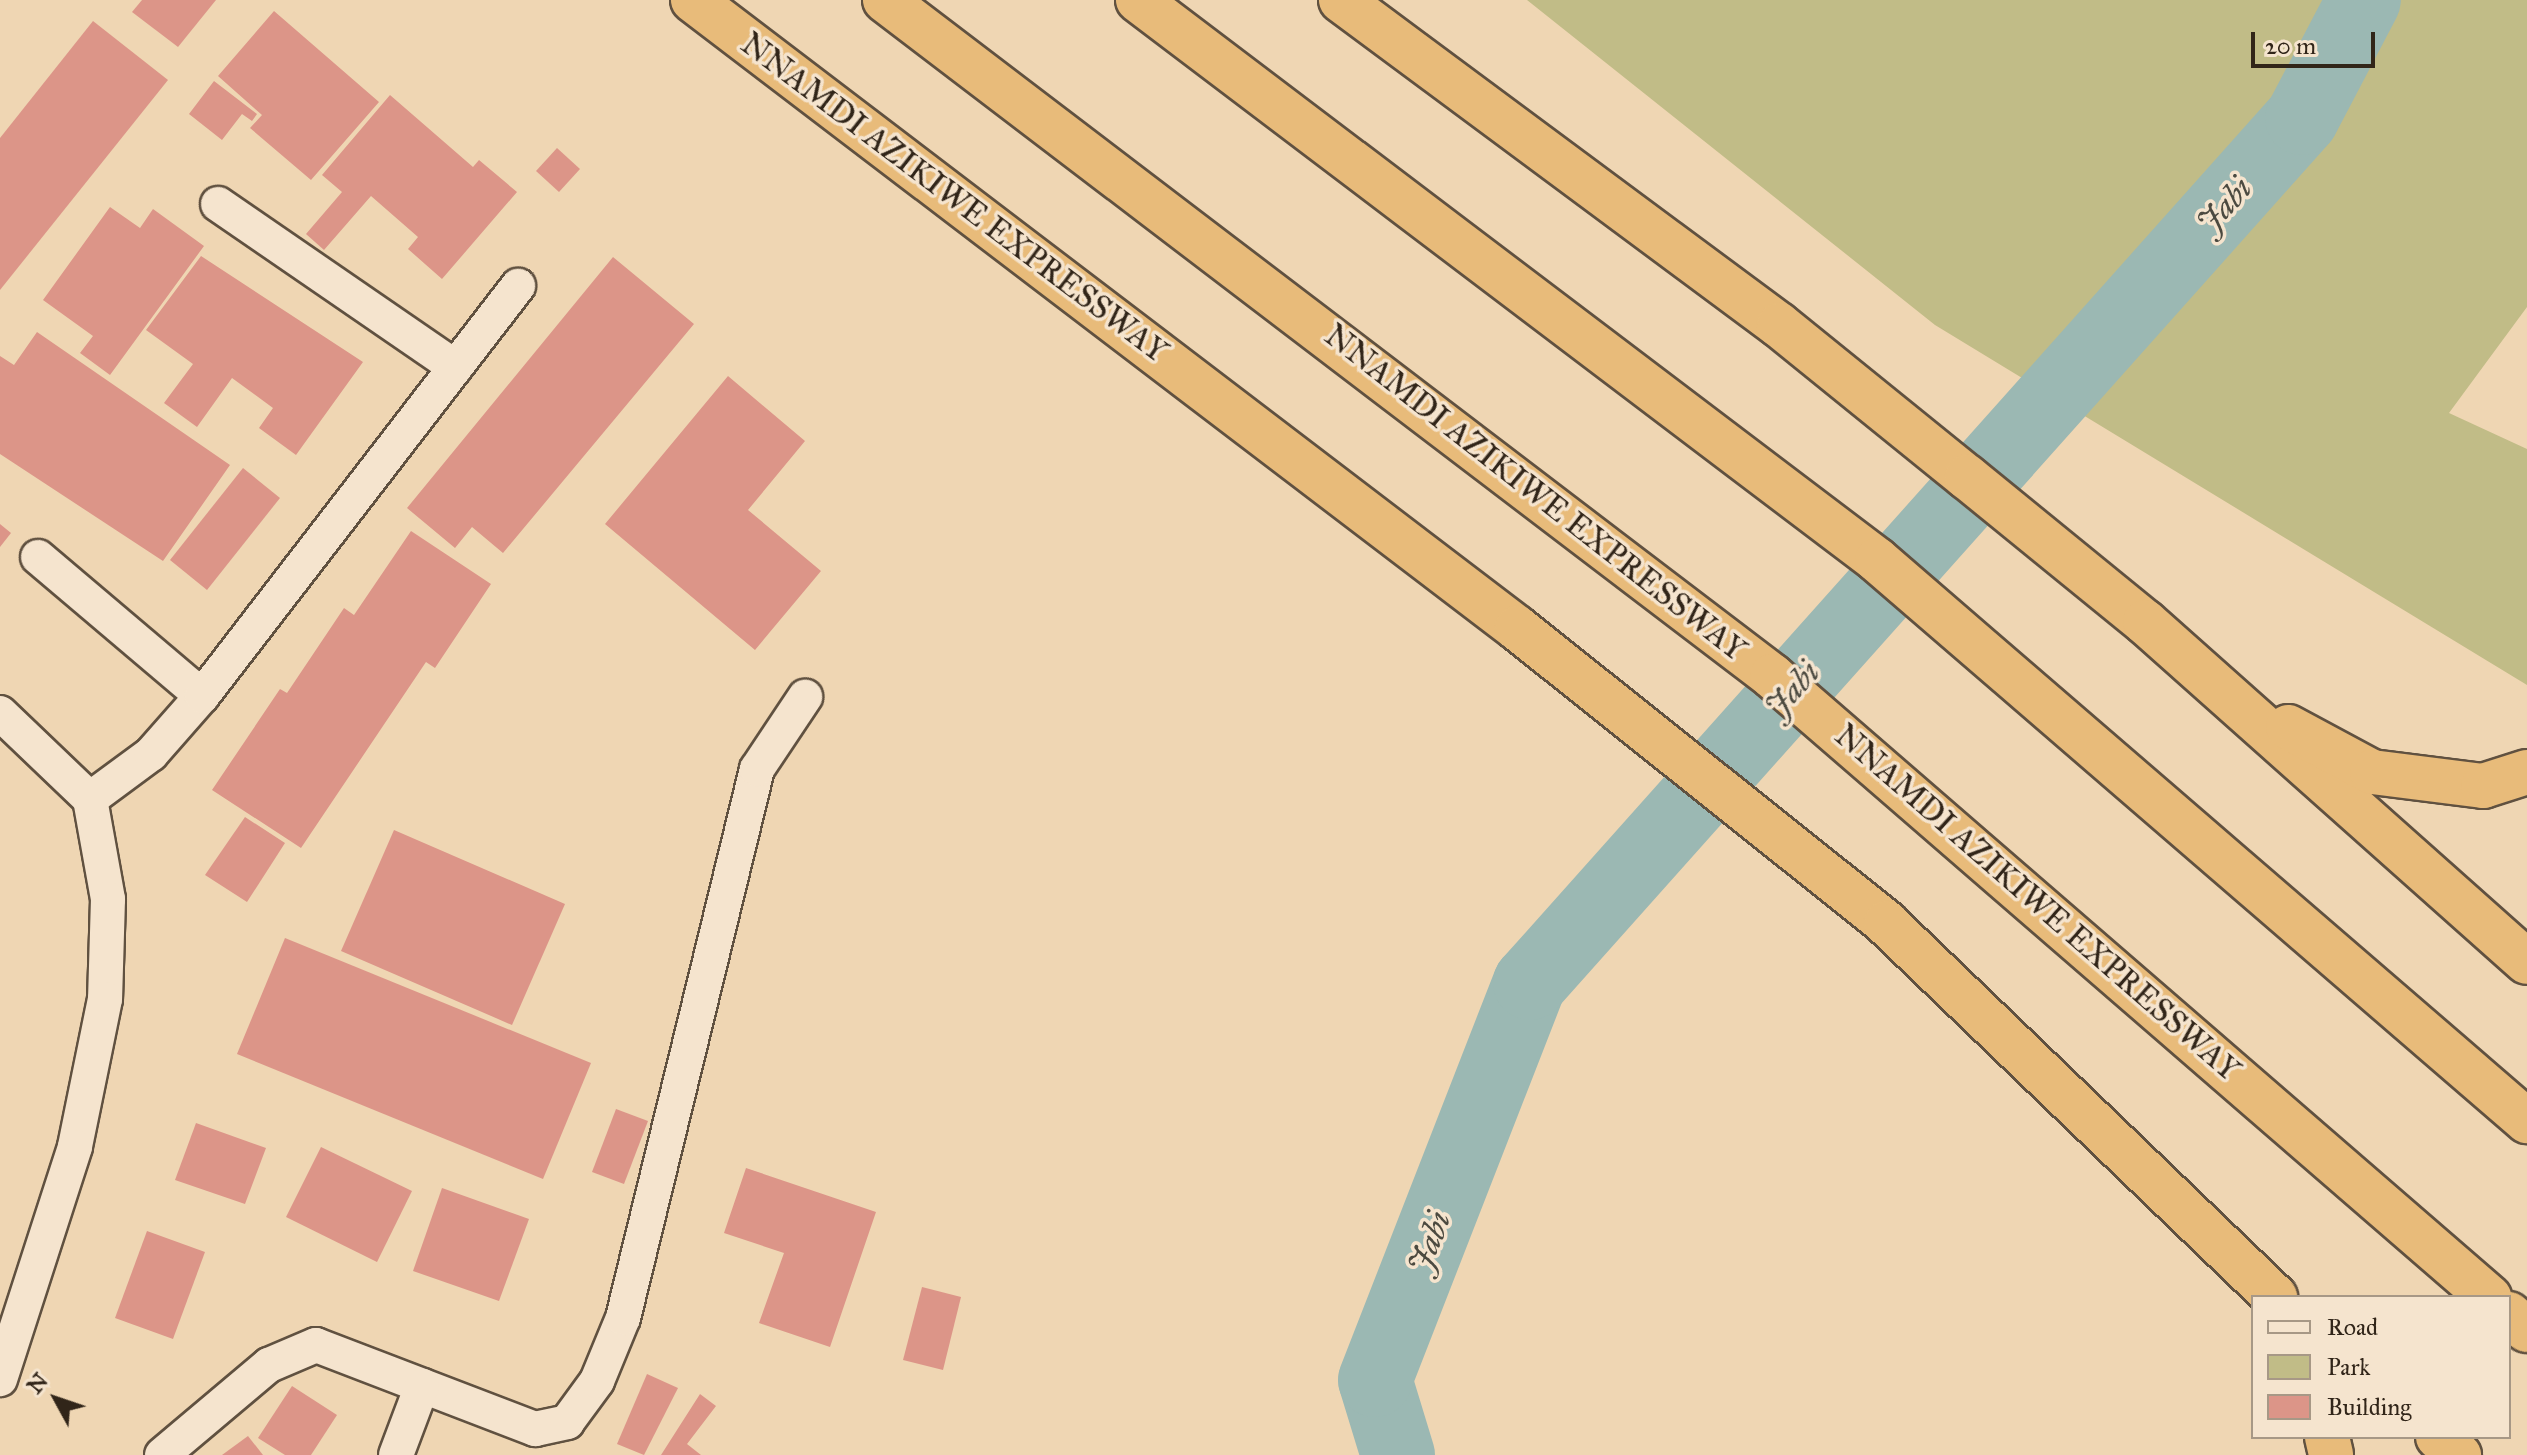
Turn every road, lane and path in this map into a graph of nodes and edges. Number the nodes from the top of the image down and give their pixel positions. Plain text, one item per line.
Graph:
1 (693, 0) edge
2 (885, 0) edge
3 (1138, 0) edge
4 (1341, 0) edge
5 (218, 204) dead end
6 (518, 286) dead end
7 (455, 367) junction
8 (38, 557) dead end
9 (2223, 692) junction
10 (202, 696) junction
11 (805, 697) dead end
12 (0, 713) edge
13 (2527, 772) edge
14 (90, 799) junction
15 (2527, 962) edge
16 (2527, 1121) edge
17 (2273, 1295) edge
18 (2487, 1295) edge
19 (2511, 1316) edge
20 (2527, 1330) edge
21 (0, 1379) edge
22 (422, 1386) junction
23 (2440, 1439) edge
24 (162, 1455) edge
25 (396, 1455) edge
26 (2459, 1455) edge

1 - 17 highway, NNAMDI AZIKIWE EXPRESSWAY
2 - 18 highway, NNAMDI AZIKIWE EXPRESSWAY
3 - 16 highway
4 - 9 highway
5 - 7 street
6 - 7 street
7 - 10 street
8 - 10 street
9 - 13 highway
9 - 15 highway
10 - 14 street
11 - 22 street
12 - 14 street
14 - 21 street
19 - 20 highway
22 - 24 street
22 - 25 street
23 - 26 highway

